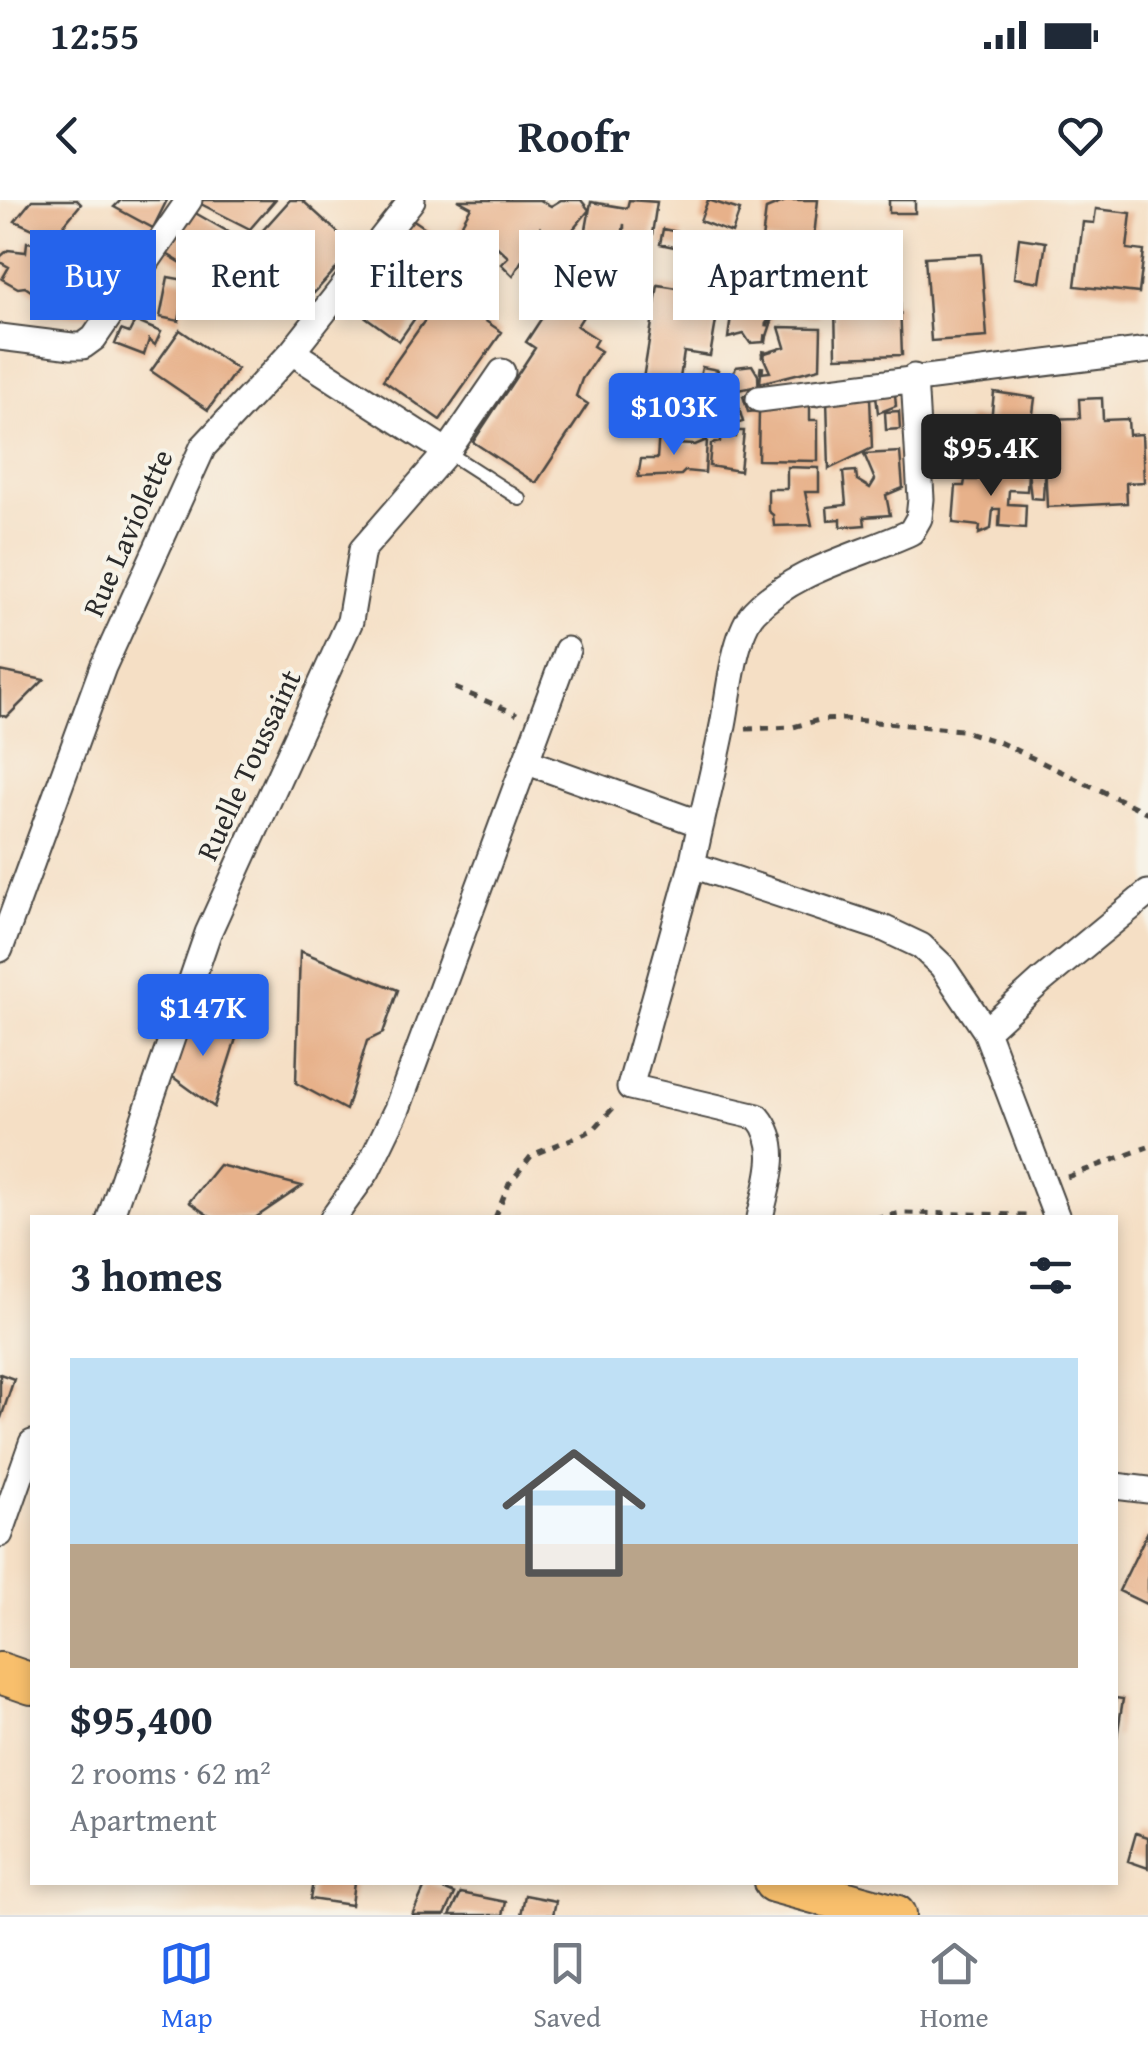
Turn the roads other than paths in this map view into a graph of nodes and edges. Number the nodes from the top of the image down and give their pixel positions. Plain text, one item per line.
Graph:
1 (189, 200) edge
2 (412, 200) edge
3 (0, 338) edge
4 (1148, 350) edge
5 (292, 352) junction
6 (502, 372) dead end
7 (914, 377) junction
8 (759, 398) road end
9 (447, 452) junction
10 (520, 499) dead end
11 (567, 650) dead end
12 (528, 762) junction
13 (701, 824) junction
14 (692, 866) junction
15 (1148, 893) edge
16 (1137, 918) edge
17 (0, 949) edge
18 (986, 1030) junction
19 (111, 1215) edge
20 (335, 1215) edge
21 (761, 1215) edge
22 (1056, 1215) edge
23 (30, 1448) edge
24 (1118, 1486) edge
25 (1148, 1490) edge
26 (0, 1534) edge
27 (0, 1673) edge
28 (30, 1683) edge
29 (794, 1885) edge
30 (842, 1892) edge
31 (895, 1915) edge

1 - 3 street
2 - 5 street, Rue Laviolette
4 - 7 street
5 - 9 street
5 - 17 street, Rue Laviolette
6 - 9 street, Ruelle Toussaint
7 - 8 street
7 - 13 street
9 - 10 lane
9 - 19 street, Ruelle Toussaint
11 - 12 street
12 - 13 street
12 - 20 street
13 - 14 street
14 - 18 street
14 - 21 street
15 - 16 street
16 - 18 street
18 - 22 street
23 - 26 street
24 - 25 street
27 - 28 main road
29 - 30 main road
30 - 31 main road

